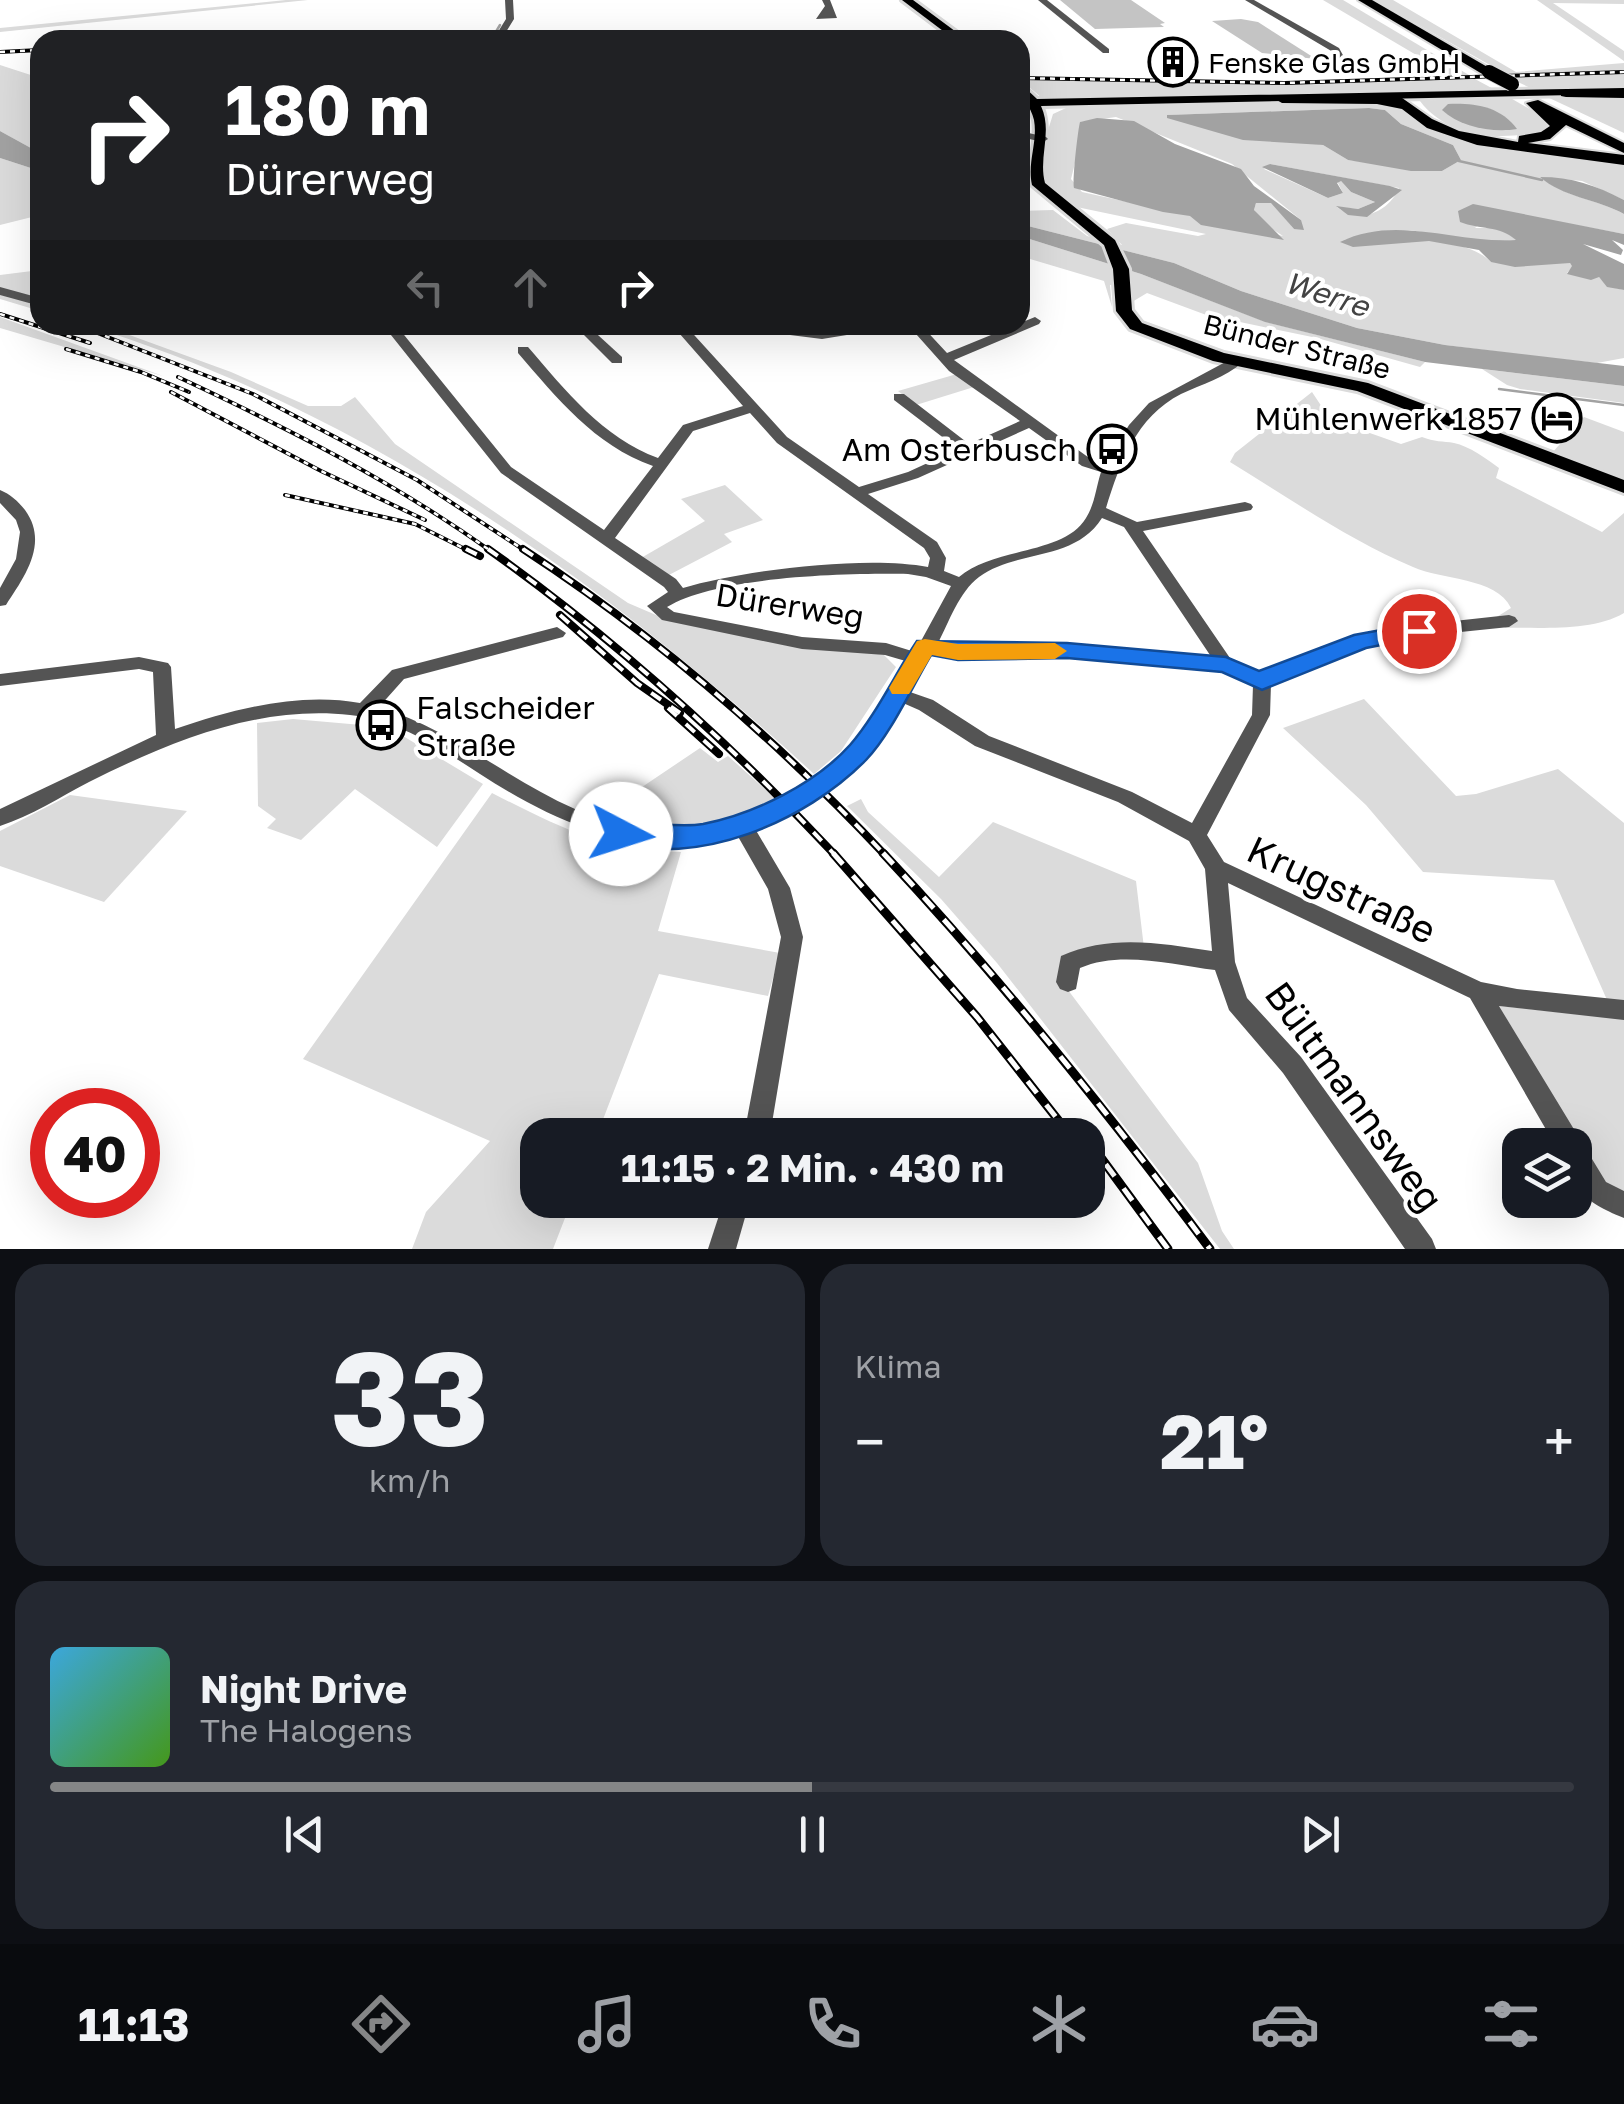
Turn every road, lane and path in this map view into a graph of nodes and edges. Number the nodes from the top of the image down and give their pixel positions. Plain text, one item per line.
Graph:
1 (391, 0) edge
2 (421, 0) edge
3 (509, 0) edge
4 (907, 0) edge
5 (1042, 0) edge
6 (1249, 0) edge
7 (1354, 0) edge
8 (1364, 0) edge
9 (503, 30) edge
10 (948, 30) edge
11 (1106, 51) dead end
12 (1340, 57) dead end
13 (1483, 72) junction
14 (1519, 92) junction
15 (1624, 92) edge
16 (1566, 93) joint
17 (1282, 99) joint
18 (1030, 100) edge
19 (1403, 100) junction
20 (1099, 104) junction
21 (1037, 109) junction
22 (1568, 114) junction
23 (1624, 134) edge
24 (1030, 136) edge
25 (1043, 138) junction
26 (1624, 146) edge
27 (1624, 160) edge
28 (0, 291) edge
29 (30, 299) edge
30 (1035, 321) dead end
31 (1030, 323) edge
32 (396, 335) edge
33 (590, 335) edge
34 (687, 335) edge
35 (923, 335) edge
36 (1001, 335) edge
37 (523, 350) dead end
38 (944, 359) junction
39 (1227, 359) junction
40 (616, 360) dead end
41 (899, 397) dead end
42 (750, 408) junction
43 (1030, 422) junction
44 (969, 450) junction
45 (659, 463) junction
46 (1110, 470) junction
47 (1624, 487) edge
48 (855, 493) junction
49 (0, 495) edge
50 (1245, 508) dead end
51 (1098, 510) junction
52 (1132, 528) junction
53 (607, 538) junction
54 (934, 572) junction
55 (961, 584) junction
56 (678, 593) junction
57 (0, 601) edge
58 (1509, 621) dead end
59 (556, 632) dead end
60 (922, 652) junction
61 (1226, 665) junction
62 (0, 680) edge
63 (1262, 682) junction
64 (897, 694) junction
65 (365, 710) junction
66 (166, 739) junction
67 (0, 818) edge
68 (742, 824) junction
69 (1196, 835) junction
70 (1216, 868) junction
71 (1224, 962) junction
72 (1068, 982) dead end
73 (1478, 991) junction
74 (1624, 1010) edge
75 (759, 1118) edge
76 (1559, 1128) edge
77 (1592, 1183) edge
78 (1624, 1205) edge
79 (731, 1218) edge
80 (722, 1249) edge
81 (1422, 1249) edge

1 - 2 street
3 - 9 street
4 - 10 main road
5 - 11 street
6 - 12 street
7 - 13 highway
8 - 13 highway
13 - 14 highway, bridge
14 - 19 highway
14 - 22 highway
14 - 26 highway
15 - 16 highway
16 - 19 main road
17 - 19 highway
17 - 20 main road
18 - 21 main road
19 - 27 highway
20 - 21 main road
20 - 21 main road
21 - 25 main road
22 - 23 highway
22 - 26 highway
24 - 25 street
25 - 39 main road, Bünder Straße
28 - 29 street
30 - 31 street
32 - 53 street
33 - 40 street
34 - 42 street
35 - 38 street
36 - 38 street
37 - 45 street
38 - 43 street
39 - 46 street
39 - 47 main road, Bünder Straße
41 - 44 street
42 - 45 street
42 - 48 street
43 - 44 street
43 - 46 street
44 - 48 street
45 - 53 street
46 - 51 street
48 - 54 street
49 - 57 street
50 - 52 street
51 - 52 street
51 - 55 street
52 - 61 street
53 - 56 street
54 - 55 street
54 - 56 street
55 - 60 street
56 - 60 street, Dürerweg
58 - 63 street
59 - 65 street
60 - 61 street, Dürerweg
60 - 64 street
61 - 63 street
62 - 66 street
63 - 69 street
64 - 68 street
64 - 69 street
65 - 66 street
65 - 68 street
66 - 67 street
68 - 75 street
69 - 70 street, Krugstraße
70 - 71 street, Bültmannsweg
70 - 73 street, Krugstraße
71 - 72 street
71 - 81 street, Bültmannsweg
73 - 74 street, Krugstraße
73 - 76 street
77 - 78 street
79 - 80 street

